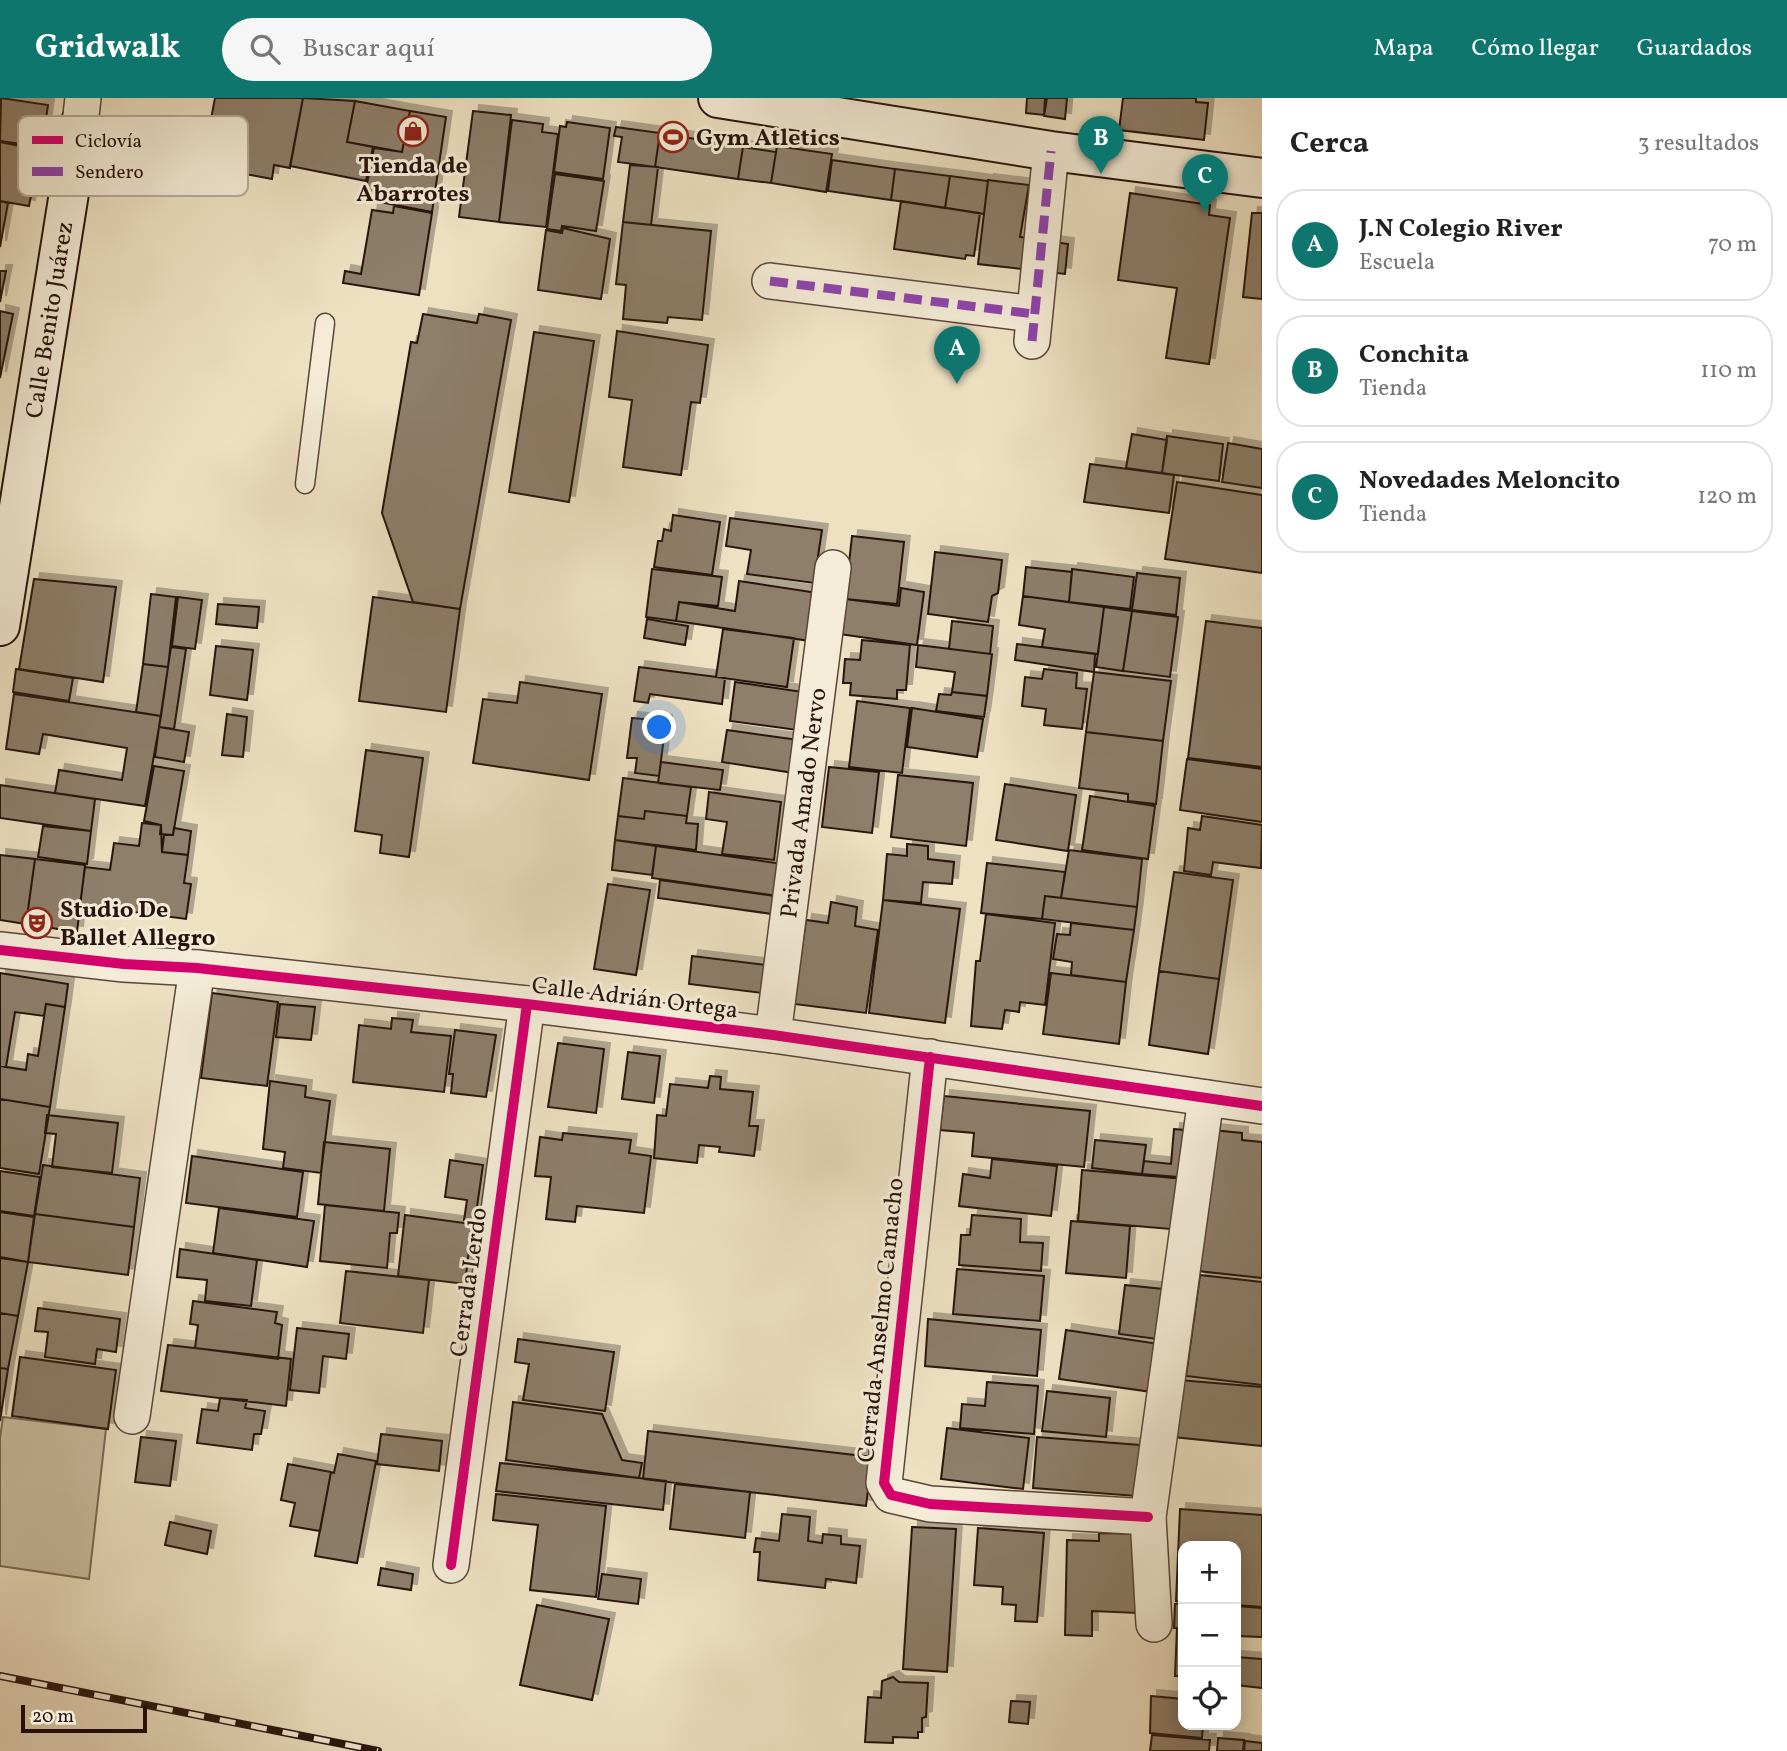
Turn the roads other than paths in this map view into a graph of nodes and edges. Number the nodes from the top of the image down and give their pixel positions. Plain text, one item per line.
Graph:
1 (718, 98) edge
2 (1051, 152) junction
3 (1262, 178) edge
4 (68, 196) edge
5 (770, 281) dead end
6 (325, 323) dead end
7 (305, 484) dead end
8 (834, 568) dead end
9 (0, 626) edge
10 (0, 950) edge
11 (197, 968) junction
12 (527, 1004) junction
13 (773, 1035) junction
14 (930, 1057) junction
15 (1206, 1098) junction
16 (1262, 1106) edge
17 (132, 1416) dead end
18 (1148, 1517) junction
19 (451, 1565) dead end
20 (1154, 1624) dead end

1 - 2 main road
2 - 3 main road
2 - 5 street
4 - 9 main road, Calle Benito Juárez
6 - 7 lane
8 - 13 street, Privada Amado Nervo
10 - 11 street, Calle Adrián Ortega
11 - 12 street, Calle Adrián Ortega
11 - 17 street
12 - 13 street, Calle Adrián Ortega
12 - 19 street, Cerrada Lerdo
13 - 14 street, Calle Adrián Ortega
14 - 15 street, Calle Adrián Ortega
14 - 18 street, Cerrada Anselmo Camacho
15 - 16 street, Calle Adrián Ortega
15 - 18 street
18 - 20 street

